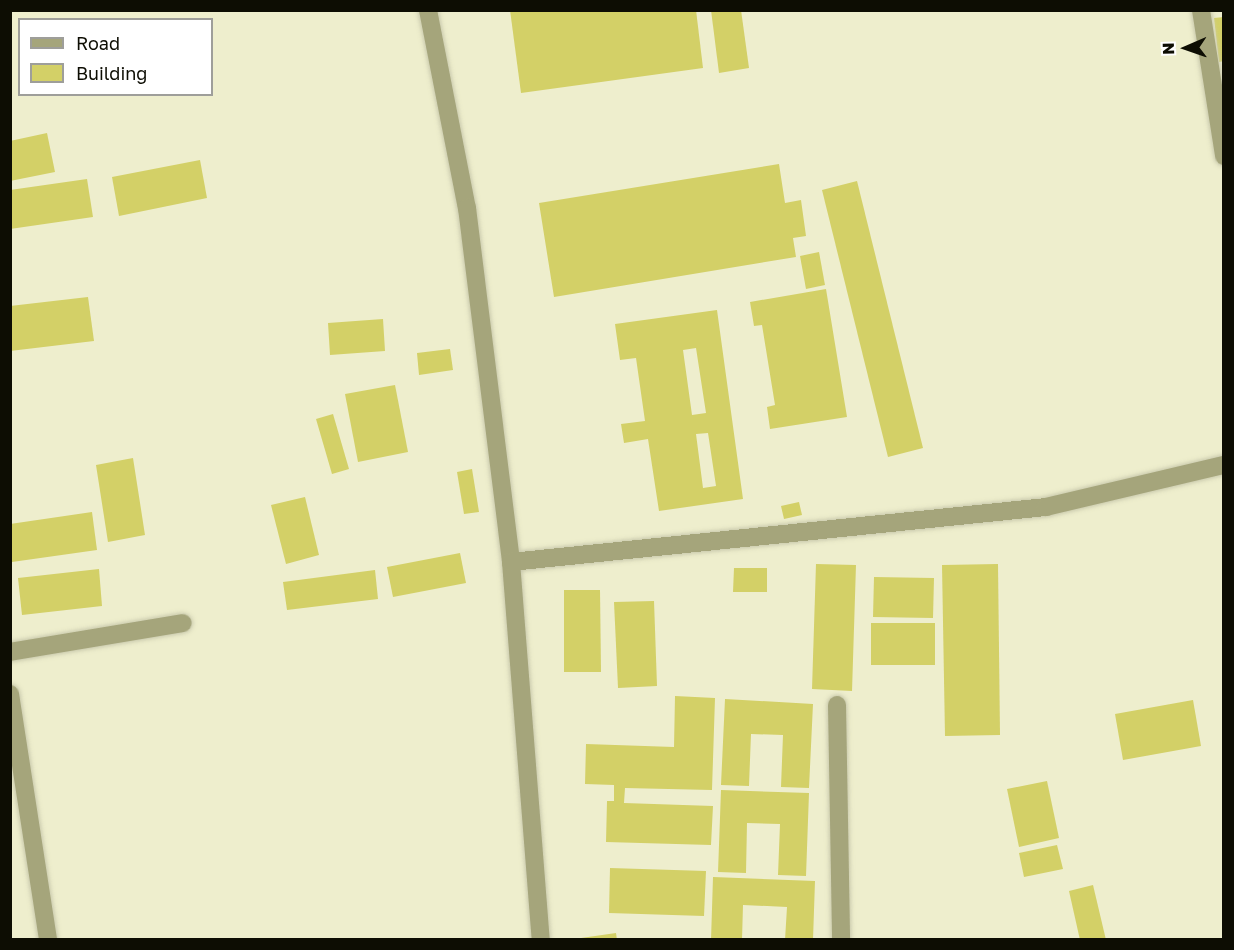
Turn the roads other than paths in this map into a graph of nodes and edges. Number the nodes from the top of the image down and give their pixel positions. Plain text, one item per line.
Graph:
1 (428, 10) edge
2 (1201, 10) edge
3 (1224, 156) edge
4 (1224, 465) edge
5 (511, 562) junction
6 (183, 622) dead end
7 (10, 652) edge
8 (10, 694) edge
9 (837, 705) dead end
10 (48, 939) edge
11 (540, 939) edge
12 (841, 939) edge

1 - 5 street
2 - 3 street
4 - 5 street
5 - 11 street
6 - 7 street
8 - 10 street
9 - 12 street

